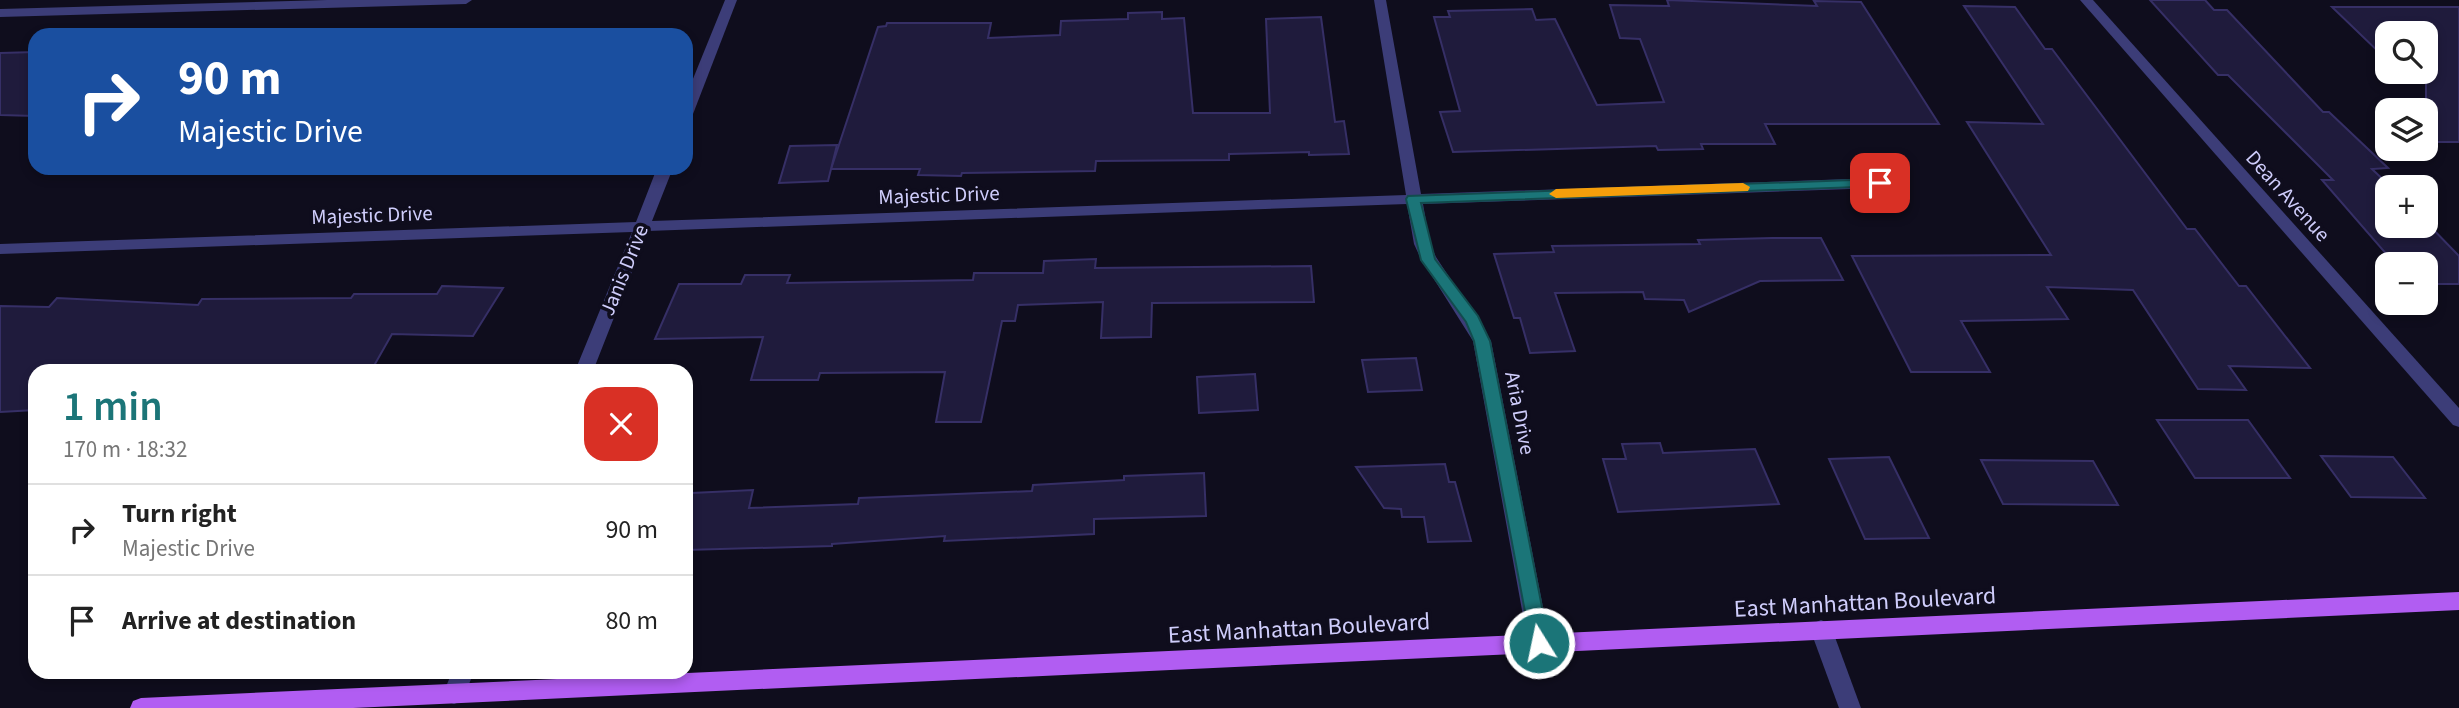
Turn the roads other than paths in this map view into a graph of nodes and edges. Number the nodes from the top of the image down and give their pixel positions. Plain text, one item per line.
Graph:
1 (466, 0) edge
2 (731, 0) edge
3 (1380, 0) edge
4 (2086, 0) edge
5 (0, 13) edge
6 (693, 96) edge
7 (661, 175) edge
8 (1880, 183) dead end
9 (1413, 199) junction
10 (641, 226) junction
11 (0, 249) edge
12 (587, 364) edge
13 (2459, 420) edge
14 (2459, 601) edge
15 (1821, 629) junction
16 (1539, 643) junction
17 (460, 679) edge
18 (454, 694) junction
19 (141, 708) edge
20 (1850, 708) edge

1 - 5 street
2 - 6 street
3 - 9 street, Aria Drive
4 - 13 street, Dean Avenue
7 - 10 street, Janis Drive
8 - 9 street, Majestic Drive
9 - 10 street, Majestic Drive
9 - 16 street, Aria Drive
10 - 11 street, Majestic Drive
10 - 12 street, Janis Drive
14 - 15 main road, East Manhattan Boulevard
15 - 16 main road, East Manhattan Boulevard
15 - 20 street
16 - 18 main road, East Manhattan Boulevard
17 - 18 street
18 - 19 main road, East Manhattan Boulevard

